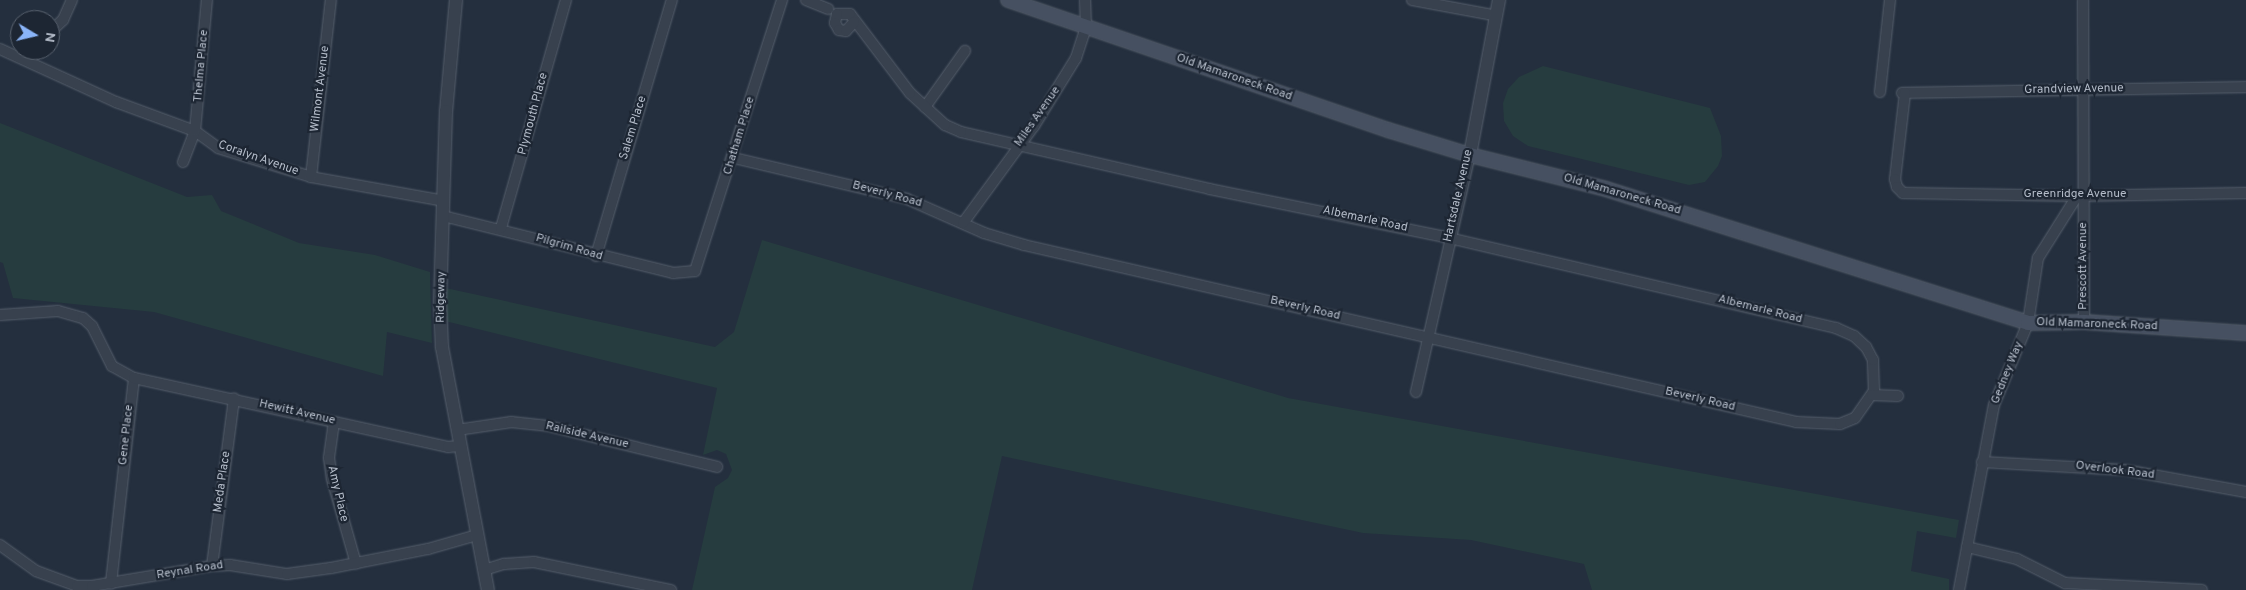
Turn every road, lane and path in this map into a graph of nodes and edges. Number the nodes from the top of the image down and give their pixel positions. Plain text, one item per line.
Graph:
1 (72, 0) edge
2 (208, 0) edge
3 (331, 0) edge
4 (456, 0) edge
5 (566, 0) edge
6 (672, 0) edge
7 (782, 0) edge
8 (806, 0) edge
9 (1008, 0) edge
10 (1085, 0) edge
11 (1412, 0) edge
12 (1498, 0) edge
13 (1890, 0) edge
14 (2083, 0) edge
15 (828, 9) dead end
16 (1493, 15) junction
17 (854, 22) dead end
18 (60, 23) edge
19 (1086, 27) junction
20 (965, 51) dead end
21 (23, 60) edge
22 (2246, 87) edge
23 (2084, 90) junction
24 (1880, 92) dead end
25 (925, 107) junction
26 (195, 131) junction
27 (1019, 143) junction
28 (1470, 155) junction
29 (734, 158) junction
30 (183, 162) dead end
31 (311, 177) junction
32 (1905, 193) joint
33 (2246, 193) edge
34 (2080, 196) junction
35 (444, 201) junction
36 (443, 216) junction
37 (963, 223) junction
38 (501, 228) junction
39 (1450, 238) junction
40 (596, 256) junction
41 (695, 271) joint
42 (0, 315) edge
43 (2084, 322) junction
44 (2028, 323) junction
45 (2246, 333) edge
46 (1428, 337) junction
47 (134, 378) junction
48 (1416, 392) dead end
49 (1872, 394) junction
50 (1898, 396) dead end
51 (234, 398) junction
52 (334, 422) junction
53 (457, 430) junction
54 (460, 446) junction
55 (1982, 462) junction
56 (717, 467) dead end
57 (2246, 492) edge
58 (477, 535) junction
59 (0, 545) edge
60 (1967, 548) junction
61 (356, 564) junction
62 (212, 566) junction
63 (484, 570) junction
64 (111, 584) junction
65 (488, 590) edge
66 (671, 590) edge
67 (1959, 590) edge
68 (2202, 590) edge

1 - 18 street
2 - 26 street, Thelma Place
3 - 31 street, Wilmont Avenue
4 - 35 street, Ridgeway
5 - 38 street, Plymouth Place
6 - 40 street, Salem Place
7 - 29 street, Chatham Place
8 - 15 street
9 - 19 main road, Old Mamaroneck Road
10 - 19 street, Miles Avenue
11 - 16 street
12 - 16 street, Hartsdale Avenue
13 - 24 street
14 - 23 street, Prescott Avenue
16 - 28 street, Hartsdale Avenue
17 - 25 street, Albemarle Road
19 - 27 street, Miles Avenue
19 - 28 main road, Old Mamaroneck Road
20 - 25 street
21 - 26 street, Coralyn Avenue
22 - 23 street, Grandview Avenue
23 - 32 street, Grandview Avenue
23 - 34 street, Prescott Avenue
25 - 27 street, Albemarle Road
26 - 30 street, Thelma Place
26 - 31 street, Coralyn Avenue
27 - 37 street, Miles Avenue
27 - 39 street, Albemarle Road
28 - 39 street, Hartsdale Avenue
28 - 44 main road, Old Mamaroneck Road
29 - 37 street, Beverly Road
29 - 41 street, Chatham Place
31 - 35 street, Coralyn Avenue
32 - 34 street, Greenridge Avenue
33 - 34 street, Greenridge Avenue
34 - 43 street, Prescott Avenue
34 - 44 street, Gedney Way
35 - 36 street, Ridgeway
36 - 38 street, Pilgrim Road
36 - 53 street, Ridgeway
37 - 46 street, Beverly Road
38 - 40 street, Pilgrim Road
39 - 46 street, Hartsdale Avenue
39 - 49 street, Albemarle Road
40 - 41 street, Pilgrim Road
42 - 47 street
43 - 44 main road, Old Mamaroneck Road
43 - 45 main road, Old Mamaroneck Road
44 - 55 street, Gedney Way
46 - 48 street, Hartsdale Avenue
46 - 49 street, Beverly Road
47 - 51 street, Hewitt Avenue
47 - 64 street, Gene Place
49 - 50 street
51 - 52 street, Hewitt Avenue
51 - 62 street, Meda Place
52 - 54 street, Hewitt Avenue
52 - 61 street, Amy Place
53 - 54 street, Ridgeway
53 - 56 street, Railside Avenue
54 - 58 street, Ridgeway
55 - 57 street, Overlook Road
55 - 60 street, Gedney Way
58 - 61 street, Reynal Road
58 - 63 street, Ridgeway
59 - 64 street, Reynal Road
60 - 67 street, Gedney Way
60 - 68 street
61 - 62 street, Reynal Road
62 - 64 street, Reynal Road
63 - 65 street, Ridgeway
63 - 66 street

